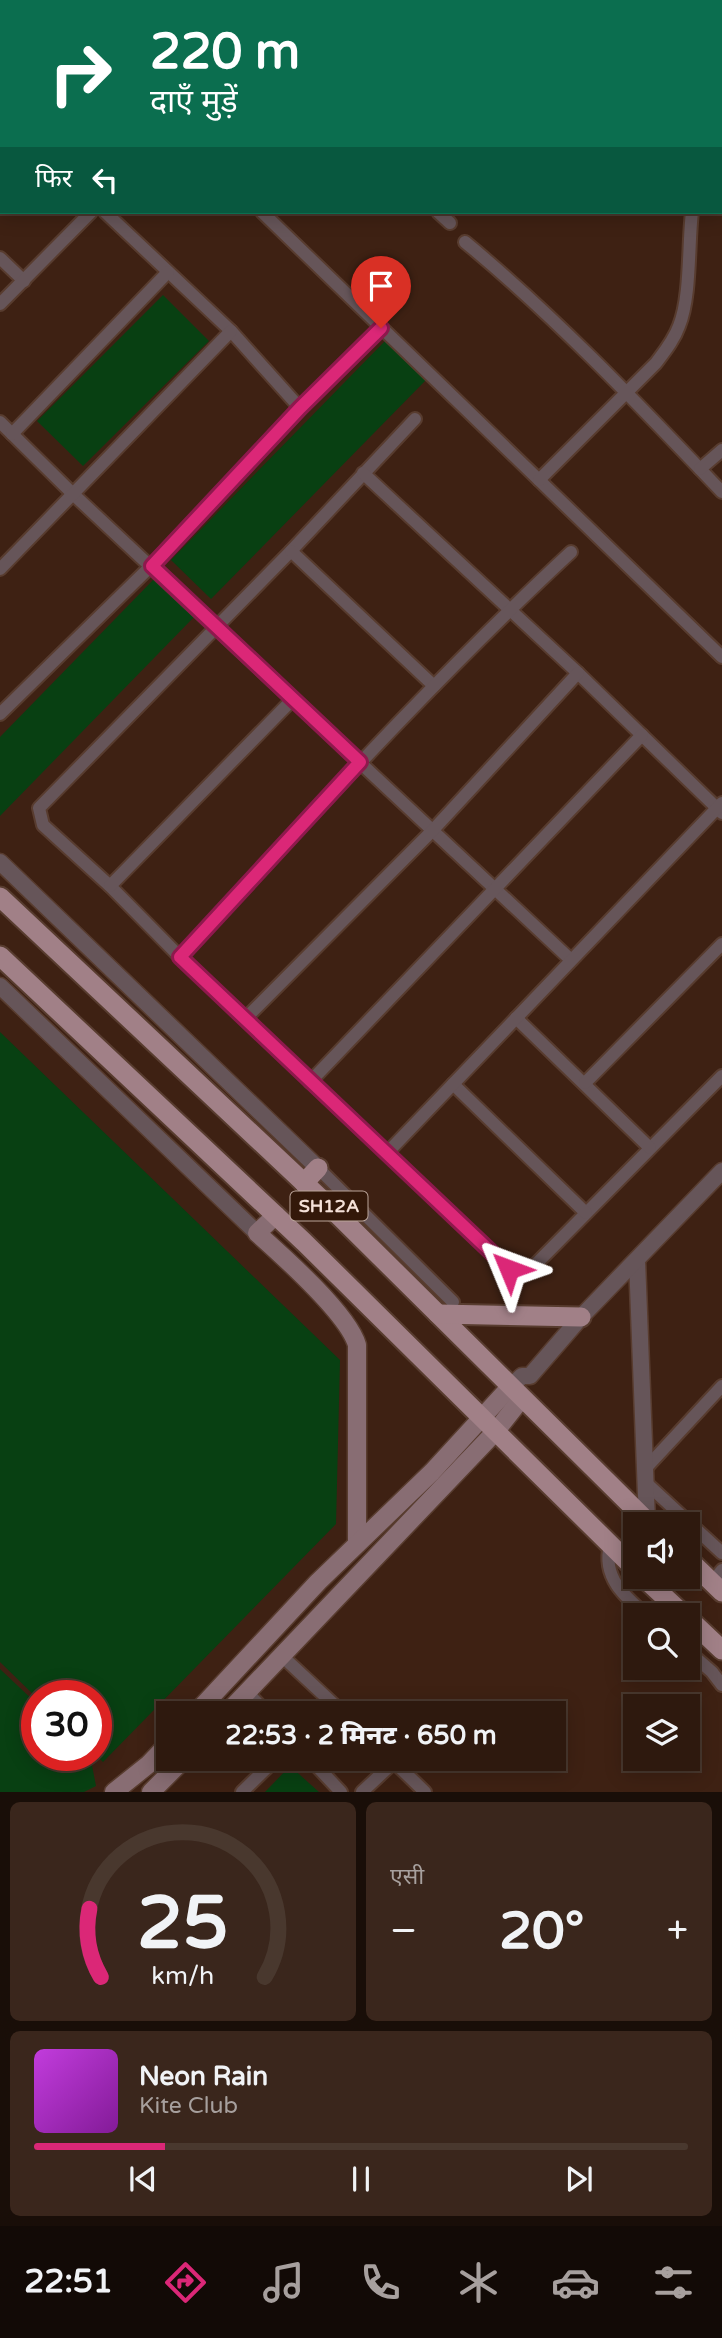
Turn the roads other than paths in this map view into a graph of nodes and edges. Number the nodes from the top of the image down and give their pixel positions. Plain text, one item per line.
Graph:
1 (89, 214) edge
2 (107, 214) edge
3 (264, 214) edge
4 (440, 214) edge
5 (691, 214) edge
6 (450, 223) dead end
7 (466, 242) dead end
8 (0, 258) edge
9 (168, 272) junction
10 (24, 281) junction
11 (0, 304) edge
12 (381, 328) junction
13 (230, 331) junction
14 (626, 393) junction
15 (300, 408) junction
16 (415, 419) dead end
17 (0, 422) edge
18 (12, 434) junction
19 (722, 450) edge
20 (700, 469) junction
21 (363, 473) junction
22 (539, 480) junction
23 (722, 492) edge
24 (73, 494) junction
25 (291, 551) junction
26 (571, 552) dead end
27 (152, 566) junction
28 (0, 569) edge
29 (508, 610) junction
30 (215, 626) junction
31 (722, 657) edge
32 (578, 673) junction
33 (433, 686) junction
34 (293, 699) junction
35 (0, 714) edge
36 (642, 735) junction
37 (360, 762) junction
38 (720, 808) edge
39 (433, 830) junction
40 (0, 862) edge
41 (110, 886) junction
42 (495, 889) junction
43 (0, 897) edge
44 (722, 944) edge
45 (0, 956) edge
46 (180, 957) junction
47 (571, 960) junction
48 (0, 986) edge
49 (246, 1018) junction
50 (516, 1018) junction
51 (722, 1076) edge
52 (310, 1082) junction
53 (585, 1083) junction
54 (453, 1084) junction
55 (650, 1148) junction
56 (387, 1152) junction
57 (318, 1168) junction
58 (722, 1171) edge
59 (304, 1183) junction
60 (586, 1213) junction
61 (276, 1215) junction
62 (257, 1233) junction
63 (637, 1260) junction
64 (445, 1308) junction
65 (581, 1317) junction
66 (722, 1387) edge
67 (516, 1393) junction
68 (489, 1424) junction
69 (645, 1476) junction
70 (637, 1512) edge
71 (647, 1512) edge
72 (357, 1544) junction
73 (610, 1545) junction
74 (722, 1553) edge
75 (623, 1557) edge
76 (700, 1568) edge
77 (719, 1581) edge
78 (656, 1589) edge
79 (632, 1603) edge
80 (670, 1603) edge
81 (700, 1631) edge
82 (722, 1650) edge
83 (282, 1656) junction
84 (700, 1662) edge
85 (722, 1685) edge
86 (247, 1692) junction
87 (207, 1701) edge
88 (238, 1701) edge
89 (256, 1701) edge
90 (330, 1701) edge
91 (156, 1757) edge
92 (172, 1771) edge
93 (264, 1771) edge
94 (321, 1771) edge
95 (382, 1771) edge
96 (403, 1771) edge
97 (114, 1792) edge
98 (152, 1792) edge
99 (242, 1792) edge
100 (341, 1792) edge
101 (362, 1792) edge
102 (425, 1792) edge

1 - 10 street
2 - 9 street
3 - 12 street
4 - 6 street
5 - 14 street
7 - 14 street
8 - 10 street
9 - 13 street
9 - 18 street
10 - 11 street
12 - 15 street
12 - 22 street
13 - 15 street
13 - 24 street
14 - 20 street
14 - 22 street
15 - 27 street
16 - 21 street
17 - 18 street
18 - 24 street
19 - 20 street
20 - 23 street
21 - 25 street
21 - 29 street
22 - 31 street
24 - 27 street
24 - 28 street
25 - 30 street
25 - 33 street
26 - 29 street
27 - 30 street
27 - 35 street
29 - 32 street
29 - 33 street
30 - 34 street
30 - 41 street
32 - 36 street
32 - 39 street
33 - 37 street
34 - 37 street
34 - 41 street
36 - 38 street
36 - 42 street
37 - 39 street
37 - 46 street
38 - 47 street
39 - 42 street
39 - 49 street
40 - 57 street
41 - 46 street
42 - 47 street
42 - 52 street
43 - 59 main road, SH12A
44 - 53 street
45 - 61 main road, SH12A
46 - 49 street
47 - 50 street
48 - 62 street
49 - 52 street
50 - 53 street
50 - 54 street
51 - 55 street
52 - 56 street
53 - 55 street
54 - 56 street
54 - 60 street
55 - 60 street
56 - 60 street
57 - 59 main road
57 - 64 street
58 - 63 street
59 - 64 main road, SH12A
61 - 62 main road
61 - 68 main road, SH12A
62 - 72 main road
63 - 65 street
63 - 69 street
64 - 65 main road
64 - 67 main road, SH12A
65 - 67 street
66 - 69 street
67 - 68 main road
67 - 70 main road, SH12A
68 - 72 main road
68 - 73 main road, SH12A
68 - 83 main road
69 - 71 street
69 - 74 street
72 - 87 main road
73 - 75 main road, SH12A
73 - 79 street
76 - 77 main road
78 - 80 main road
81 - 82 main road
83 - 86 main road
83 - 90 street
84 - 85 street
86 - 88 main road
86 - 89 street
91 - 97 main road
92 - 98 main road
93 - 99 street
94 - 100 street
95 - 101 street
96 - 102 street

